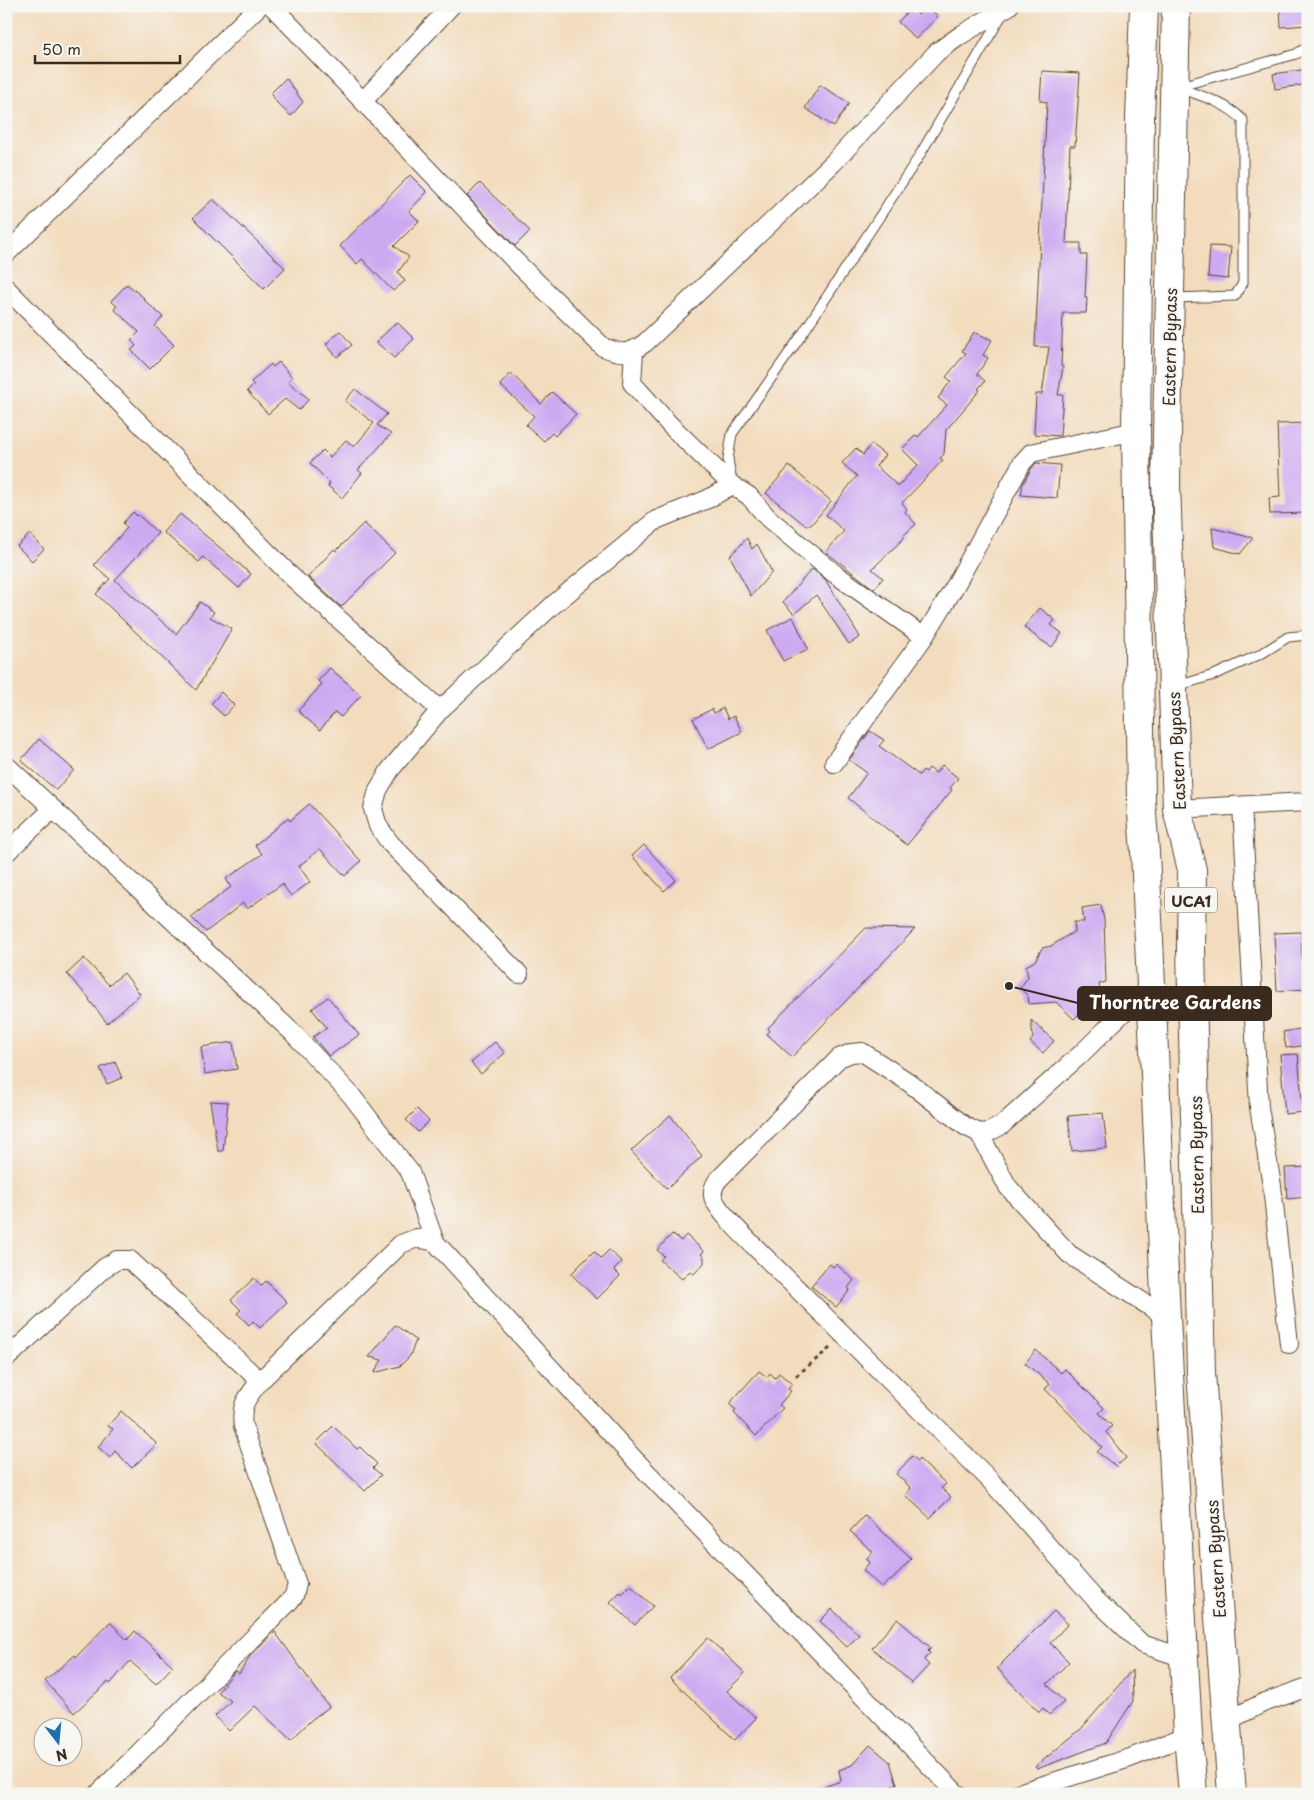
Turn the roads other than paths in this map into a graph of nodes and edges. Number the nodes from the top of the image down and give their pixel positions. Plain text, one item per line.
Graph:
1 (259, 6) edge
2 (272, 6) edge
3 (451, 6) edge
4 (1144, 6) edge
5 (1176, 6) edge
6 (1008, 7) edge
7 (1308, 47) edge
8 (1176, 87) junction
9 (363, 102) junction
10 (6, 254) edge
11 (6, 288) edge
12 (1171, 298) junction
13 (634, 351) junction
14 (1136, 432) junction
15 (732, 485) junction
16 (1308, 635) edge
17 (924, 637) junction
18 (1173, 687) junction
19 (440, 710) junction
20 (834, 763) dead end
21 (6, 765) edge
22 (1308, 802) edge
23 (1242, 806) junction
24 (53, 809) junction
25 (1178, 810) junction
26 (6, 853) edge
27 (519, 974) dead end
28 (1152, 984) junction
29 (979, 1133) junction
30 (435, 1242) junction
31 (1166, 1317) junction
32 (1289, 1344) dead end
33 (6, 1359) edge
34 (260, 1381) junction
35 (1184, 1658) junction
36 (1308, 1687) edge
37 (1227, 1721) junction
38 (1188, 1735) junction
39 (100, 1792) edge
40 (957, 1794) edge
41 (1015, 1794) edge
42 (1193, 1794) edge
43 (1232, 1794) edge

1 - 10 street
2 - 9 street
3 - 9 street
4 - 14 main road, Eastern Bypass / UCA1
5 - 8 main road, Eastern Bypass / UCA1
6 - 13 street
6 - 15 lane
7 - 8 lane
8 - 12 main road, Eastern Bypass / UCA1
8 - 12 lane
9 - 13 street
11 - 19 street
12 - 18 main road, Eastern Bypass / UCA1
13 - 15 street
14 - 17 street
14 - 28 main road, Eastern Bypass / UCA1
15 - 17 street
15 - 19 street
16 - 18 lane
17 - 20 street
18 - 25 main road, Eastern Bypass / UCA1
19 - 27 street
21 - 24 street
22 - 23 street
23 - 25 street
23 - 32 street
24 - 26 street
24 - 30 street
25 - 37 main road, Eastern Bypass / UCA1
28 - 29 street
28 - 31 main road, Eastern Bypass / UCA1
29 - 31 street
29 - 35 street
30 - 34 street
30 - 40 street
31 - 35 main road, Eastern Bypass / UCA1
33 - 34 street
34 - 39 street
35 - 38 main road, Eastern Bypass / UCA1
36 - 37 street
37 - 43 main road, Eastern Bypass / UCA1
38 - 41 street
38 - 42 main road, Eastern Bypass / UCA1

